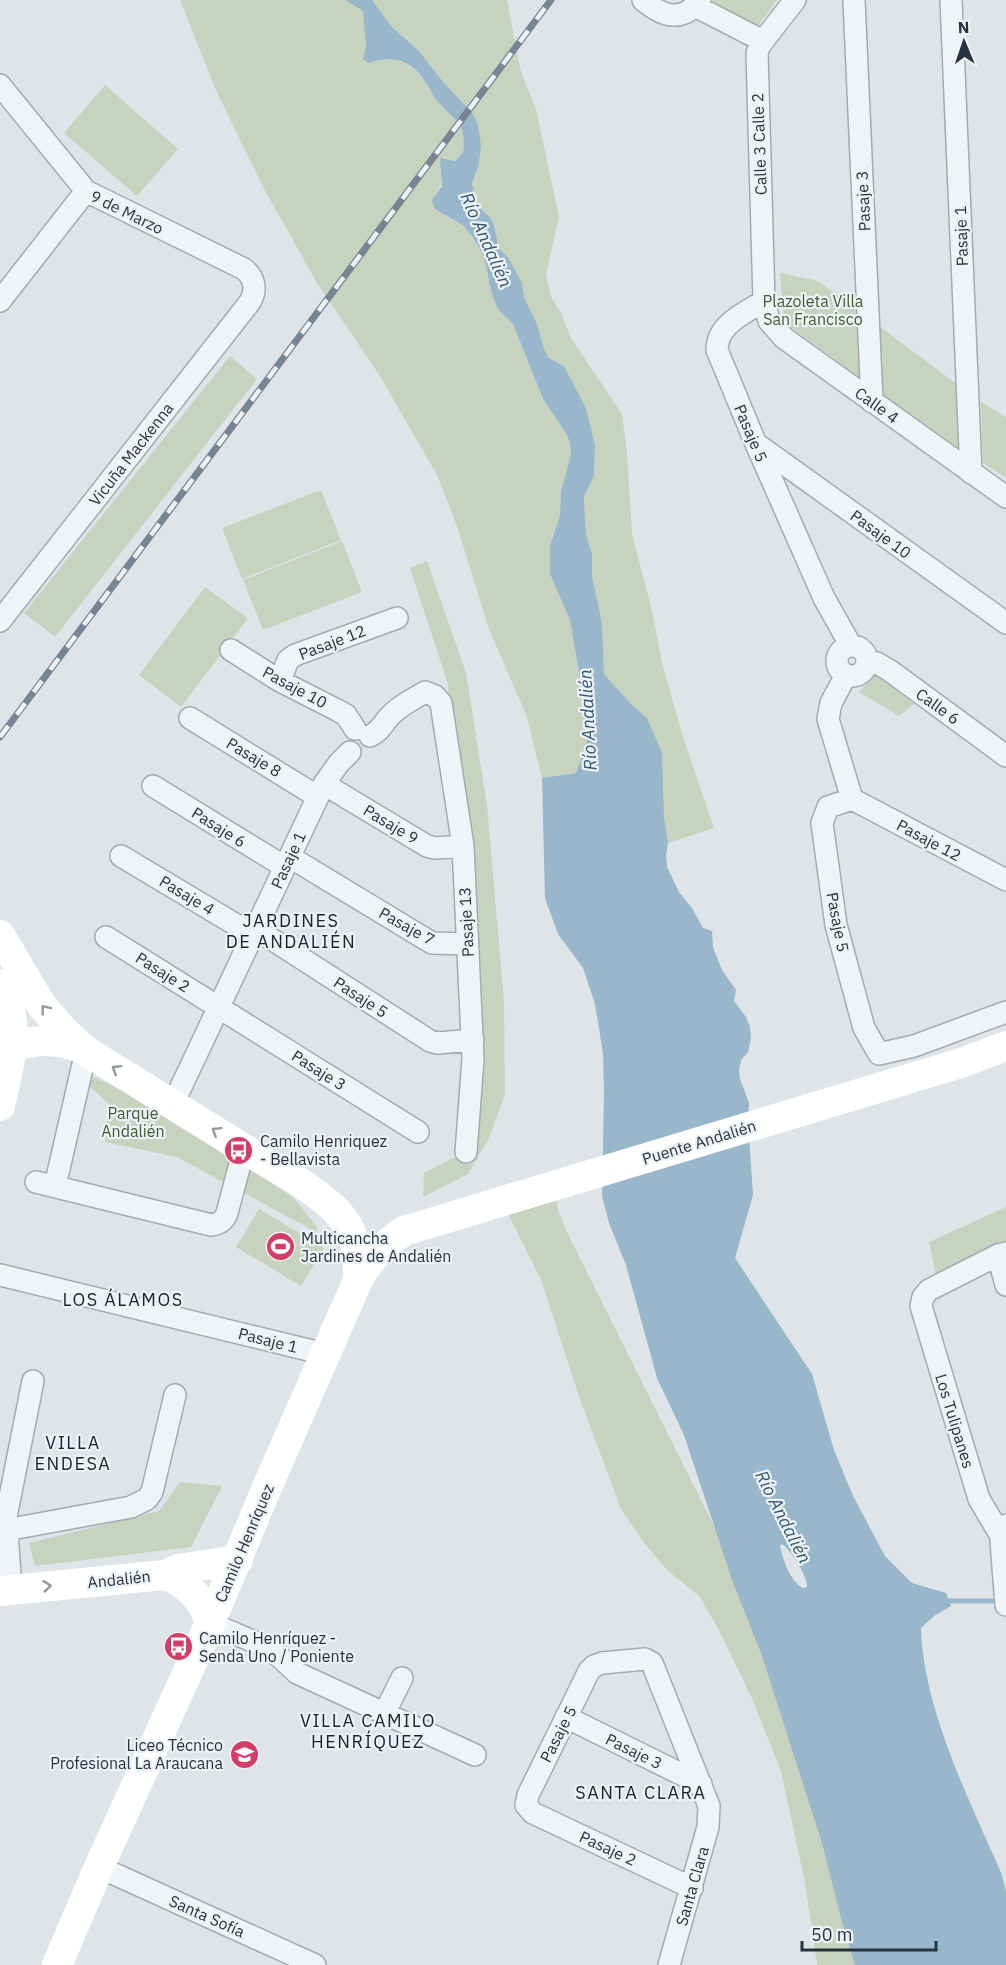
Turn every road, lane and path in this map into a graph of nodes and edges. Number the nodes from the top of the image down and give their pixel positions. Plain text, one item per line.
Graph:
1 (643, 0) edge
2 (795, 0) edge
3 (854, 0) edge
4 (951, 0) edge
5 (698, 3) edge
6 (763, 41) junction
7 (0, 85) edge
8 (86, 191) junction
9 (255, 285) joint
10 (764, 300) junction
11 (0, 301) edge
12 (872, 402) junction
13 (756, 444) junction
14 (971, 472) junction
15 (1006, 497) edge
16 (397, 618) dead end
17 (0, 621) edge
18 (1006, 623) edge
19 (850, 646) junction
20 (231, 650) dead end
21 (867, 662) junction
22 (846, 675) junction
23 (280, 681) junction
24 (190, 718) dead end
25 (363, 732) junction
26 (1006, 756) edge
27 (153, 786) dead end
28 (321, 790) junction
29 (852, 799) junction
30 (463, 846) junction
31 (121, 856) dead end
32 (287, 862) junction
33 (1006, 880) edge
34 (254, 932) junction
35 (0, 935) edge
36 (106, 937) dead end
37 (467, 944) junction
38 (0, 984) edge
39 (219, 1007) junction
40 (1006, 1012) edge
41 (473, 1040) junction
42 (1006, 1046) edge
43 (13, 1047) junction
44 (86, 1051) junction
45 (173, 1104) junction
46 (0, 1106) edge
47 (418, 1132) dead end
48 (244, 1149) junction
49 (466, 1152) dead end
50 (335, 1210) junction
51 (436, 1220) joint
52 (404, 1231) junction
53 (1002, 1254) edge
54 (0, 1275) edge
55 (358, 1280) junction
56 (1006, 1285) edge
57 (325, 1354) junction
58 (33, 1382) dead end
59 (175, 1395) dead end
60 (6, 1530) junction
61 (1003, 1530) edge
62 (238, 1560) junction
63 (165, 1575) junction
64 (5, 1591) edge
65 (1006, 1605) edge
66 (210, 1623) junction
67 (402, 1678) dead end
68 (384, 1714) junction
69 (567, 1718) junction
70 (475, 1755) dead end
71 (701, 1784) junction
72 (526, 1805) joint
73 (99, 1867) junction
74 (692, 1888) junction
75 (57, 1965) edge
76 (315, 1965) edge
77 (669, 1965) edge

1 - 5 street
2 - 6 street, Calle 3 Calle 2
3 - 12 street, Pasaje 3
4 - 14 street, Pasaje 1
5 - 6 street
6 - 10 street, Calle 3 Calle 2
7 - 8 street
8 - 9 street, 9 de Marzo
8 - 11 street, 9 de Marzo
9 - 17 street, Vicuña Mackenna
10 - 12 street, Calle 4
10 - 13 street, Pasaje 5
12 - 14 street, Calle 4
13 - 18 street, Pasaje 10
13 - 19 street, Pasaje 5
14 - 15 street, Calle 4
16 - 23 street, Pasaje 12
19 - 21 street, Calle 6
19 - 22 street
20 - 23 street, Pasaje 10
21 - 22 street
21 - 26 street, Calle 6
22 - 29 street
23 - 25 street, Pasaje 10
24 - 28 street, Pasaje 8
25 - 28 street, Pasaje 1
25 - 30 street, Pasaje 13
27 - 32 street, Pasaje 6
28 - 30 street, Pasaje 9
28 - 32 street, Pasaje 1
29 - 33 street, Pasaje 12
29 - 40 street, Pasaje 5
30 - 37 street, Pasaje 13
31 - 34 street, Pasaje 4
32 - 34 street, Pasaje 1
32 - 37 street, Pasaje 7
34 - 39 street, Pasaje 1
34 - 41 street, Pasaje 5
44 -> 35 main road
36 - 39 street, Pasaje 2
37 - 41 street, Pasaje 13
38 - 43 main road
39 - 45 street, Pasaje 1
39 - 47 street, Pasaje 3
41 - 49 street, Pasaje 13
42 - 51 main road, Puente Andalién
43 - 44 main road
43 - 46 main road
45 -> 44 main road
44 - 48 street
48 -> 45 main road
48 - 50 main road
50 - 52 main road
50 - 55 main road
51 - 52 main road, Camilo Henríquez
52 - 55 main road, Camilo Henríquez
53 - 56 street
53 - 61 street, Los Tulipanes
54 - 57 street, Pasaje 1
55 - 57 main road, Camilo Henríquez
57 - 62 main road, Camilo Henríquez
58 - 60 street
59 - 60 street
60 - 64 street
61 - 65 street
62 - 63 main road, Andalién
62 - 66 main road, Camilo Henríquez
64 -> 63 main road, Andalién
63 - 66 main road
66 - 68 street
66 - 73 main road, Camilo Henríquez
67 - 68 street
68 - 70 street
69 - 71 street, Pasaje 3
69 - 71 street, Pasaje 5
69 - 72 street, Pasaje 5
71 - 74 street, Santa Clara
72 - 74 street, Pasaje 2
73 - 75 main road, Camilo Henríquez
73 - 76 street, Santa Sofía
74 - 77 street, Santa Clara

